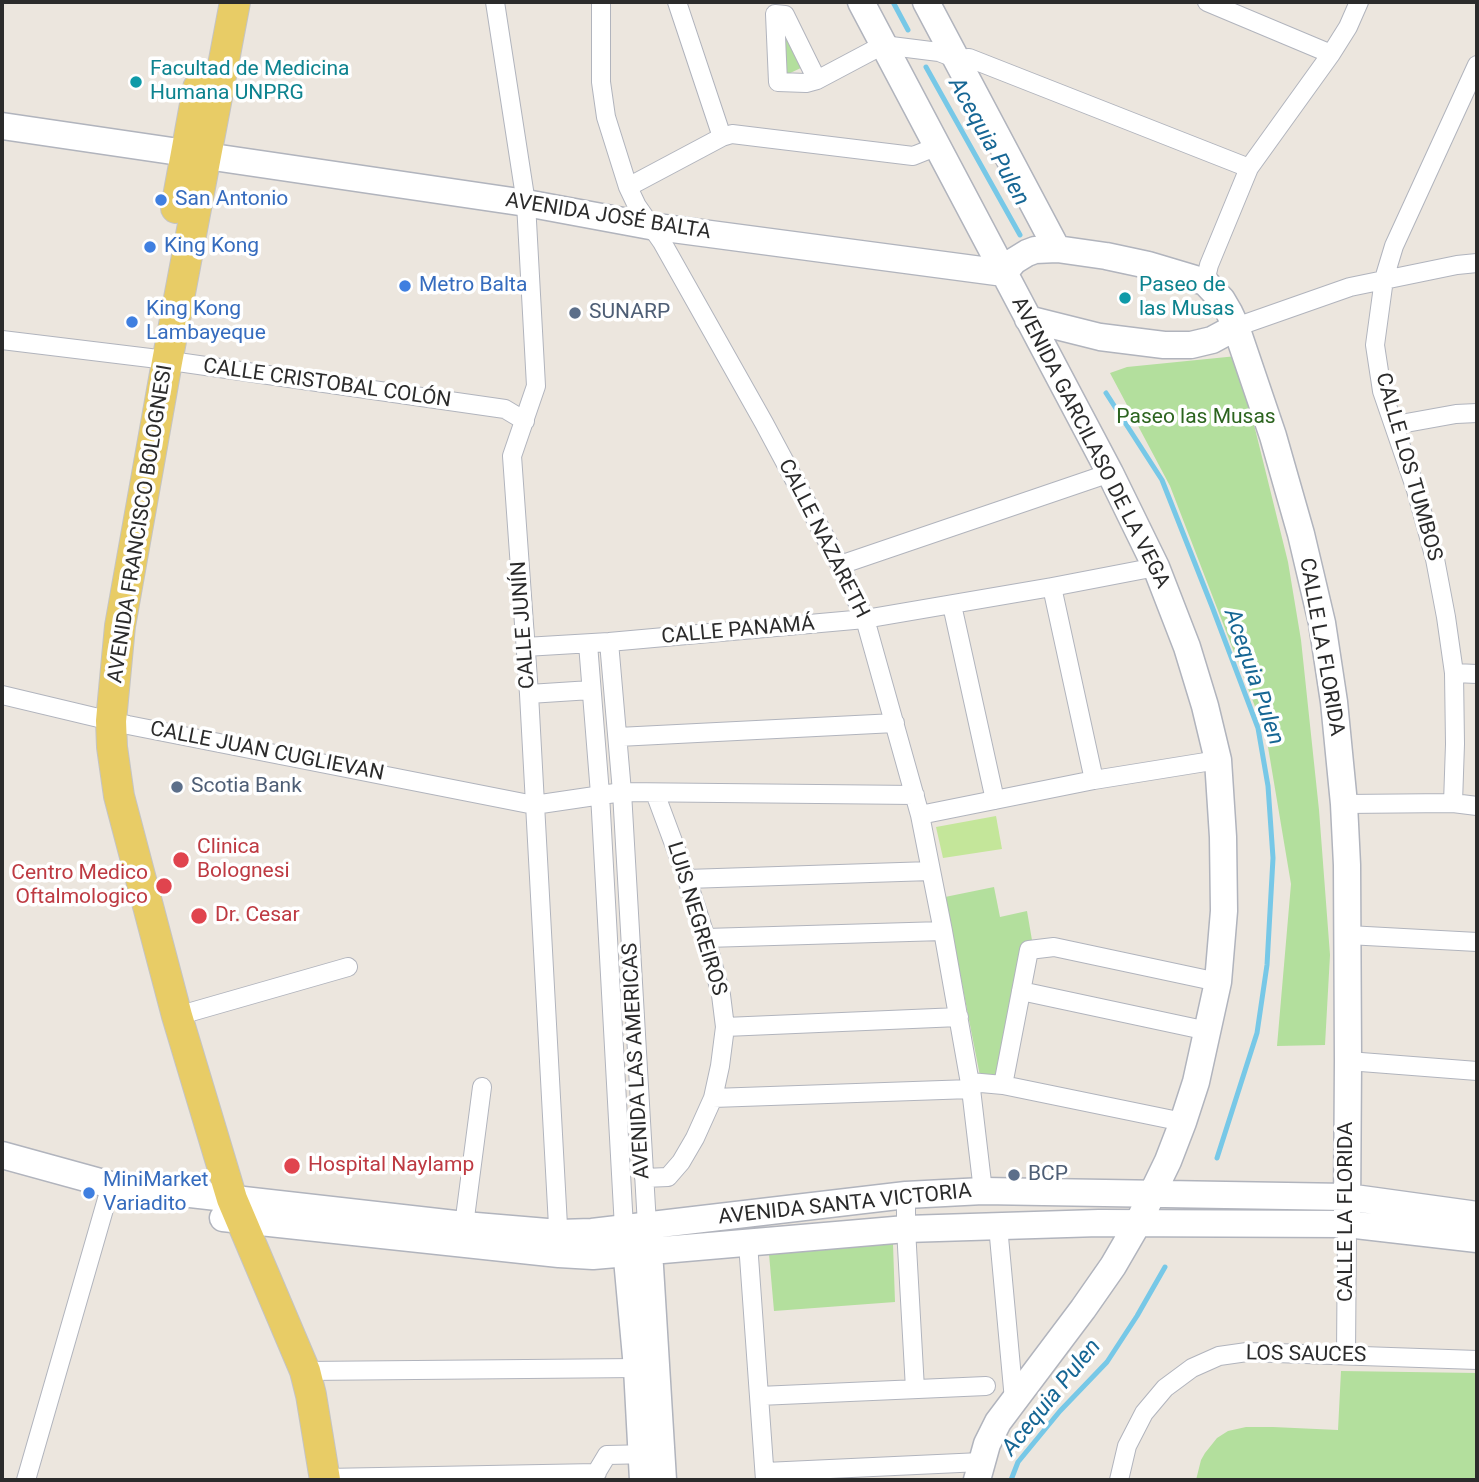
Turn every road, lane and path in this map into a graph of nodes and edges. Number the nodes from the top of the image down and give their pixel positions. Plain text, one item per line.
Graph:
1 (216, 2) edge
2 (234, 2) edge
3 (495, 2) edge
4 (601, 2) edge
5 (677, 2) edge
6 (861, 2) edge
7 (926, 2) edge
8 (1207, 2) edge
9 (1359, 2) edge
10 (883, 45) junction
11 (1331, 54) junction
12 (957, 59) junction
13 (1477, 65) edge
14 (817, 80) junction
15 (2, 126) edge
16 (722, 137) junction
17 (938, 146) junction
18 (195, 155) junction
19 (1249, 167) junction
20 (628, 187) junction
21 (526, 203) junction
22 (650, 226) junction
23 (1057, 249) junction
24 (1477, 263) edge
25 (1004, 273) junction
26 (1384, 279) junction
27 (1205, 282) junction
28 (1028, 319) junction
29 (1236, 327) junction
30 (2, 340) edge
31 (159, 360) junction
32 (1477, 413) edge
33 (525, 421) junction
34 (1395, 425) junction
35 (1110, 473) junction
36 (840, 565) junction
37 (1156, 567) junction
38 (1052, 587) junction
39 (952, 604) junction
40 (865, 619) junction
41 (609, 642) junction
42 (588, 644) junction
43 (525, 647) junction
44 (1454, 673) junction
45 (1477, 674) edge
46 (591, 690) junction
47 (529, 694) junction
48 (2, 695) edge
49 (104, 719) junction
50 (895, 723) junction
51 (618, 737) junction
52 (1218, 760) junction
53 (1094, 780) junction
54 (622, 792) junction
55 (655, 793) junction
56 (600, 794) junction
57 (915, 795) junction
58 (995, 800) junction
59 (1453, 803) junction
60 (1344, 804) junction
61 (534, 805) junction
62 (1477, 806) edge
63 (920, 815) junction
64 (931, 871) junction
65 (687, 879) junction
66 (943, 932) junction
67 (1348, 935) junction
68 (706, 938) junction
69 (1477, 942) edge
70 (348, 967) dead end
71 (1218, 982) junction
72 (1021, 991) junction
73 (177, 1016) junction
74 (959, 1017) junction
75 (725, 1027) junction
76 (1208, 1031) junction
77 (1348, 1061) junction
78 (1477, 1071) edge
79 (971, 1085) junction
80 (1003, 1085) junction
81 (482, 1087) dead end
82 (713, 1098) junction
83 (1184, 1122) junction
84 (2, 1155) edge
85 (644, 1178) junction
86 (111, 1185) junction
87 (983, 1191) junction
88 (1152, 1194) junction
89 (906, 1195) junction
90 (1347, 1197) junction
91 (228, 1209) junction
92 (1477, 1215) edge
93 (1138, 1223) junction
94 (1347, 1224) junction
95 (998, 1226) junction
96 (906, 1229) junction
97 (463, 1234) junction
98 (1477, 1239) edge
99 (637, 1240) junction
100 (748, 1243) junction
101 (559, 1244) junction
102 (1346, 1355) junction
103 (1477, 1360) edge
104 (637, 1368) junction
105 (305, 1371) junction
106 (986, 1386) dead end
107 (915, 1389) junction
108 (760, 1395) junction
109 (1014, 1400) junction
110 (648, 1463) edge
111 (979, 1471) edge
112 (903, 1473) edge
113 (856, 1474) edge
114 (765, 1476) edge
115 (594, 1477) edge
116 (26, 1480) edge
117 (318, 1480) edge
118 (663, 1480) edge
119 (1119, 1480) edge

1 - 18 main road, AVENIDA FRANCISCO BOLOGNESI
2 - 18 main road, AVENIDA FRANCISCO BOLOGNESI
3 - 21 street, CALLE JUNÍN
4 - 20 street, CALLE NAZARETH
5 - 16 street
6 - 10 street, AVENIDA GARCILASO DE LA VEGA
7 - 12 street
8 - 11 street
9 - 11 street
10 - 12 street
10 - 14 street
10 - 17 street, AVENIDA GARCILASO DE LA VEGA
11 - 19 street
12 - 19 street
12 - 23 street
13 - 26 street, CALLE LOS TUMBOS
14 - 14 street
15 - 18 street, AVENIDA JOSÉ BALTA
16 - 17 street
16 - 20 street
17 - 25 street, AVENIDA GARCILASO DE LA VEGA
18 - 21 street, AVENIDA JOSÉ BALTA
18 - 31 main road, AVENIDA FRANCISCO BOLOGNESI
19 - 27 street
20 - 22 street, CALLE NAZARETH
21 - 22 street, AVENIDA JOSÉ BALTA
21 - 33 street, CALLE JUNÍN
22 - 25 street, AVENIDA JOSÉ BALTA
22 - 36 street, CALLE NAZARETH
23 - 25 street
23 - 27 street
24 - 26 street
25 - 28 street, AVENIDA GARCILASO DE LA VEGA
26 - 29 street
26 - 34 street, CALLE LOS TUMBOS
27 - 29 street, CALLE LA FLORIDA
28 - 29 street
28 - 35 street, AVENIDA GARCILASO DE LA VEGA
29 - 60 street, CALLE LA FLORIDA
30 - 31 street, CALLE CRISTOBAL COLÓN
31 - 33 street, CALLE CRISTOBAL COLÓN
31 - 49 main road, AVENIDA FRANCISCO BOLOGNESI
32 - 34 street
33 - 43 street, CALLE JUNÍN
34 - 44 street, CALLE LOS TUMBOS
35 - 36 street
35 - 37 street, AVENIDA GARCILASO DE LA VEGA
36 - 40 street, CALLE NAZARETH
37 - 38 street, CALLE PANAMÁ
37 - 52 street, AVENIDA GARCILASO DE LA VEGA
38 - 39 street, CALLE PANAMÁ
38 - 53 street
39 - 40 street, CALLE PANAMÁ
39 - 58 street
40 - 41 street, CALLE PANAMÁ
40 - 50 street, CALLE NAZARETH
41 - 42 street, CALLE PANAMÁ
41 - 51 street, AVENIDA LAS AMERICAS
42 - 43 street, CALLE PANAMÁ
42 - 46 street, AVENIDA LAS AMERICAS
43 - 47 street, CALLE JUNÍN
44 - 45 street
44 - 59 street, CALLE LOS TUMBOS
46 - 47 street
46 - 56 street, AVENIDA LAS AMERICAS
47 - 61 street, CALLE JUNÍN
48 - 49 street, CALLE JUAN CUGLIEVAN
49 - 61 street, CALLE JUAN CUGLIEVAN
49 - 73 main road, AVENIDA FRANCISCO BOLOGNESI
49 - 91 main road, AVENIDA FRANCISCO BOLOGNESI
50 - 51 street
50 - 57 street, CALLE NAZARETH
51 - 54 street, AVENIDA LAS AMERICAS
52 - 53 street
52 - 71 street, AVENIDA GARCILASO DE LA VEGA
53 - 58 street
54 - 55 street
54 - 56 street
54 - 85 street, AVENIDA LAS AMERICAS
55 - 57 street
55 - 65 street, LUIS NEGREIROS
56 - 61 street
56 - 99 street, AVENIDA LAS AMERICAS
57 - 63 street, CALLE NAZARETH
58 - 63 street
59 - 60 street
59 - 62 street
60 - 67 street, CALLE LA FLORIDA
61 - 101 street, CALLE JUNÍN
63 - 64 street, CALLE NAZARETH
64 - 65 street
64 - 66 street, CALLE NAZARETH
65 - 68 street, LUIS NEGREIROS
66 - 68 street
66 - 74 street, CALLE NAZARETH
67 - 69 street
67 - 77 street, CALLE LA FLORIDA
68 - 75 street, LUIS NEGREIROS
70 - 73 street
71 - 72 street
71 - 76 street, AVENIDA GARCILASO DE LA VEGA
72 - 76 street
72 - 80 street
73 - 91 main road, AVENIDA FRANCISCO BOLOGNESI
74 - 75 street
74 - 79 street, CALLE NAZARETH
75 - 82 street, LUIS NEGREIROS
76 - 83 street, AVENIDA GARCILASO DE LA VEGA
77 - 78 street
77 - 90 street, CALLE LA FLORIDA
79 - 80 street
79 - 82 street
79 - 87 street, CALLE NAZARETH
80 - 83 street
81 - 97 street
82 - 85 street, LUIS NEGREIROS
83 - 88 street, AVENIDA GARCILASO DE LA VEGA
84 - 86 street, AVENIDA SANTA VICTORIA
85 - 99 street, AVENIDA LAS AMERICAS
86 - 91 street, AVENIDA SANTA VICTORIA
86 - 116 street
87 - 88 street, AVENIDA SANTA VICTORIA
87 - 89 street, AVENIDA SANTA VICTORIA
88 - 90 street, AVENIDA SANTA VICTORIA
88 - 93 street, AVENIDA GARCILASO DE LA VEGA
89 - 96 street
89 - 99 street, AVENIDA SANTA VICTORIA
90 - 92 street, AVENIDA SANTA VICTORIA
90 - 94 street, CALLE LA FLORIDA
91 - 97 street, AVENIDA SANTA VICTORIA
91 - 105 main road, AVENIDA FRANCISCO BOLOGNESI
91 - 117 main road, AVENIDA FRANCISCO BOLOGNESI
93 - 94 street, AVENIDA SANTA VICTORIA
93 - 95 street, AVENIDA SANTA VICTORIA
93 - 109 street, AVENIDA GARCILASO DE LA VEGA
94 - 98 street, AVENIDA SANTA VICTORIA
94 - 102 street, CALLE LA FLORIDA
95 - 96 street, AVENIDA SANTA VICTORIA
95 - 109 street
96 - 100 street, AVENIDA SANTA VICTORIA
96 - 107 street
97 - 101 street, AVENIDA SANTA VICTORIA
99 - 100 street, AVENIDA SANTA VICTORIA
99 - 101 street, AVENIDA SANTA VICTORIA
99 - 104 street, AVENIDA LAS AMERICAS
99 - 110 street, AVENIDA LAS AMERICAS
100 - 108 street
102 - 103 street, LOS SAUCES
102 - 119 street, LOS SAUCES
104 - 105 street
104 - 110 street, AVENIDA LAS AMERICAS
105 - 117 main road, AVENIDA FRANCISCO BOLOGNESI
106 - 107 street
107 - 108 street
108 - 114 street
109 - 111 street, AVENIDA GARCILASO DE LA VEGA
110 - 115 street
110 - 118 street, AVENIDA LAS AMERICAS
111 - 112 street
112 - 113 street
113 - 114 street
115 - 117 street

